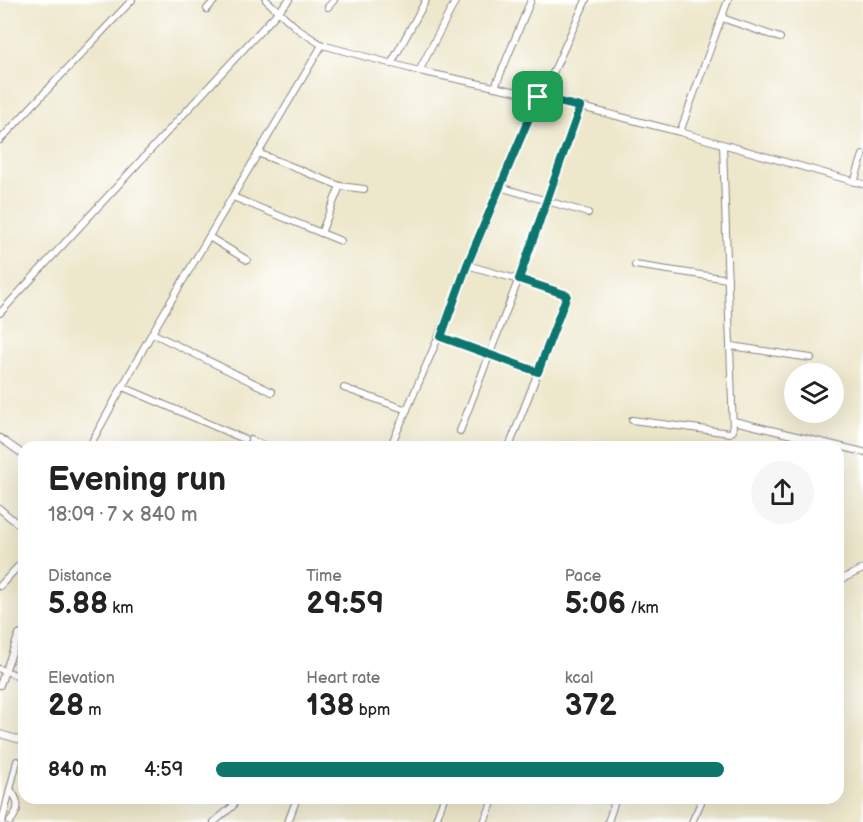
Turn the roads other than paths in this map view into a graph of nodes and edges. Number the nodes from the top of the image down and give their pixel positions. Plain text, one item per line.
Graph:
1 (120, 0) edge
2 (132, 0) edge
3 (215, 0) edge
4 (266, 0) edge
5 (289, 0) edge
6 (334, 0) edge
7 (426, 0) edge
8 (456, 0) edge
9 (531, 0) edge
10 (586, 0) edge
11 (728, 0) edge
12 (126, 6) junction
13 (328, 7) dead end
14 (207, 9) dead end
15 (278, 11) junction
16 (722, 18) junction
17 (780, 38) dead end
18 (322, 45) junction
19 (391, 64) junction
20 (419, 71) junction
21 (495, 87) junction
22 (540, 97) junction
23 (580, 107) junction
24 (680, 132) junction
25 (0, 140) edge
26 (723, 145) junction
27 (258, 153) junction
28 (863, 155) edge
29 (854, 182) junction
30 (863, 184) edge
31 (340, 186) junction
32 (500, 187) junction
33 (364, 189) dead end
34 (233, 197) junction
35 (548, 202) junction
36 (588, 213) dead end
37 (321, 233) junction
38 (209, 237) junction
39 (341, 241) dead end
40 (247, 260) dead end
41 (467, 265) junction
42 (635, 265) dead end
43 (519, 279) junction
44 (728, 279) junction
45 (0, 313) edge
46 (152, 333) junction
47 (441, 337) junction
48 (731, 346) junction
49 (489, 354) junction
50 (811, 358) dead end
51 (538, 372) junction
52 (123, 387) junction
53 (344, 388) dead end
54 (272, 392) dead end
55 (407, 410) junction
56 (632, 420) dead end
57 (734, 421) junction
58 (460, 431) dead end
59 (0, 438) edge
60 (244, 439) dead end
61 (92, 441) edge
62 (393, 441) edge
63 (511, 441) edge
64 (817, 441) edge
65 (844, 447) edge
66 (18, 452) edge
67 (863, 452) edge
68 (0, 509) edge
69 (18, 524) edge
70 (18, 567) edge
71 (863, 569) edge
72 (0, 575) edge
73 (844, 578) edge
74 (6, 580) junction
75 (0, 586) edge
76 (18, 636) edge
77 (2, 670) edge
78 (18, 676) edge
79 (0, 685) edge
80 (0, 734) edge
81 (18, 739) edge
82 (17, 761) dead end
83 (10, 789) junction
84 (18, 800) edge
85 (19, 804) edge
86 (233, 804) edge
87 (295, 804) edge
88 (442, 804) edge
89 (492, 804) edge
90 (614, 804) edge
91 (700, 804) edge
92 (2, 822) edge
93 (10, 822) edge
94 (214, 822) edge
95 (288, 822) edge
96 (435, 822) edge
97 (484, 822) edge
98 (608, 822) edge
99 (692, 822) edge

1 - 12 street
2 - 12 street
3 - 14 street
4 - 15 street
5 - 15 street
6 - 13 street
7 - 19 street
8 - 20 street
9 - 21 street
10 - 22 street
11 - 16 street
12 - 25 street
15 - 18 street
15 - 45 street
16 - 17 street
16 - 24 street
18 - 19 street
18 - 27 street
19 - 20 street
20 - 21 street
21 - 22 street
22 - 23 street
22 - 32 street
23 - 24 street
23 - 35 street
24 - 26 street
26 - 29 street
26 - 44 street
27 - 31 street
27 - 34 street
28 - 29 street
29 - 30 street
31 - 33 street
31 - 37 street
32 - 35 street
32 - 41 street
34 - 37 street
34 - 38 street
35 - 36 street
35 - 43 street
37 - 39 street
38 - 40 street
38 - 46 street
41 - 43 street
41 - 47 street
42 - 44 street
43 - 49 street
43 - 51 street
44 - 48 street
46 - 52 street
46 - 54 street
47 - 49 street
47 - 55 street
48 - 50 street
48 - 57 street
49 - 51 street
49 - 58 street
51 - 63 street
52 - 60 street
52 - 61 street
53 - 55 street
55 - 62 street
56 - 57 street
57 - 64 street
59 - 66 street
65 - 67 street
68 - 69 street
70 - 74 street
71 - 73 street
72 - 74 street
74 - 75 street
76 - 77 street
77 - 78 street
77 - 79 street
80 - 81 street
82 - 83 street
83 - 84 street
83 - 92 street
85 - 93 street
86 - 94 street
87 - 95 street
88 - 96 street
89 - 97 street
90 - 98 street
91 - 99 street

